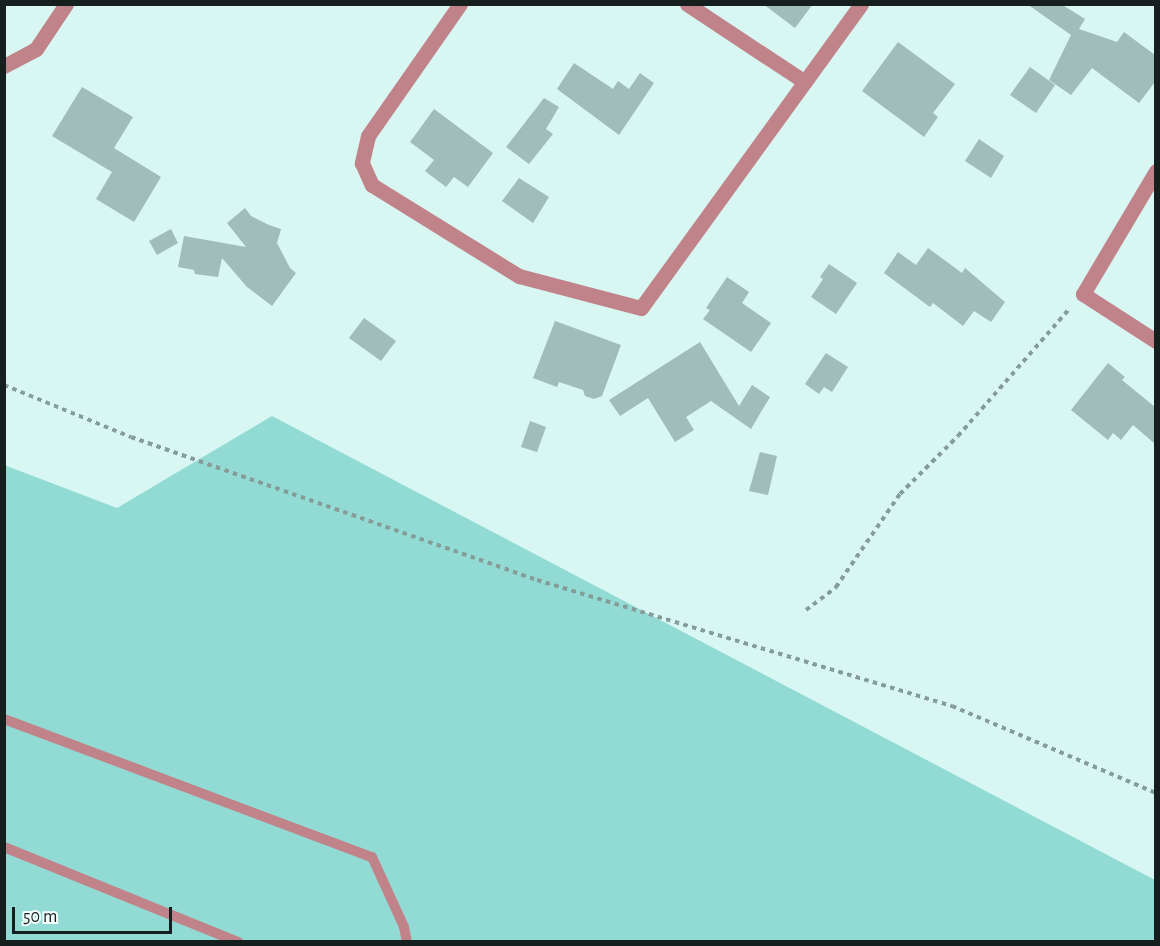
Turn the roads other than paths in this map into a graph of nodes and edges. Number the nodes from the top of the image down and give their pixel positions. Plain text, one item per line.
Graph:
1 (66, 4) edge
2 (459, 4) edge
3 (687, 4) edge
4 (861, 4) edge
5 (4, 66) edge
6 (805, 82) junction
7 (1155, 171) edge
8 (1155, 341) edge
9 (4, 719) edge
10 (4, 847) edge
11 (238, 942) edge
12 (407, 942) edge

1 - 5 street
2 - 6 street
3 - 6 street
4 - 6 street
7 - 8 street
9 - 12 lane
10 - 11 lane

